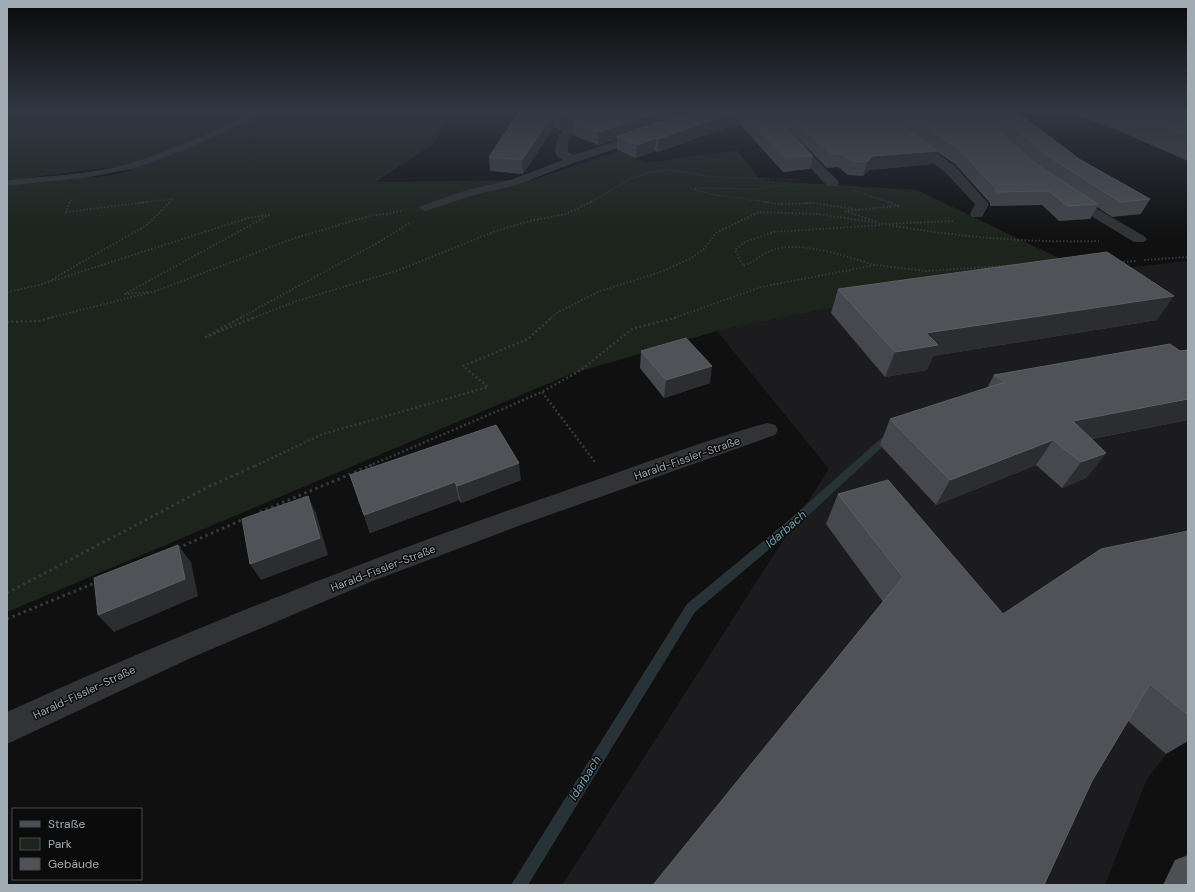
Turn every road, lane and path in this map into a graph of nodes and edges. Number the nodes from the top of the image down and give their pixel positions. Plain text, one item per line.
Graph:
1 (168, 154) edge
2 (562, 154) edge
3 (592, 154) edge
4 (804, 154) edge
5 (929, 154) edge
6 (574, 160) junction
7 (82, 175) junction
8 (7, 183) edge
9 (832, 183) junction
10 (1056, 187) edge
11 (425, 208) junction
12 (861, 210) junction
13 (977, 214) joint
14 (884, 224) junction
15 (1139, 240) joint
16 (1188, 257) edge
17 (1113, 263) edge
18 (1021, 265) edge
19 (876, 266) junction
20 (43, 284) junction
21 (156, 291) junction
22 (7, 292) edge
23 (7, 322) edge
24 (542, 392) junction
25 (767, 430) dead end
26 (611, 484) junction
27 (259, 513) edge
28 (244, 519) edge
29 (171, 551) edge
30 (99, 581) edge
31 (7, 593) edge
32 (7, 619) edge
33 (7, 728) edge
34 (1188, 873) edge
35 (1182, 885) edge

1 - 7 lane
2 - 6 street
3 - 6 street
4 - 9 street
5 - 13 street
6 - 11 lane
7 - 8 lane
7 - 20 path
9 - 11 path
9 - 12 path
9 - 12 path
10 - 15 street
11 - 21 path
12 - 14 path
13 - 14 path
14 - 15 path
14 - 19 path
14 - 31 path
16 - 17 path
18 - 19 path
19 - 24 path
20 - 21 path
20 - 22 path
21 - 23 path
24 - 26 path
24 - 27 path
25 - 26 street, Harald-Fissler-Straße
26 - 33 street, Harald-Fissler-Straße
28 - 29 path
30 - 32 path
34 - 35 main road

